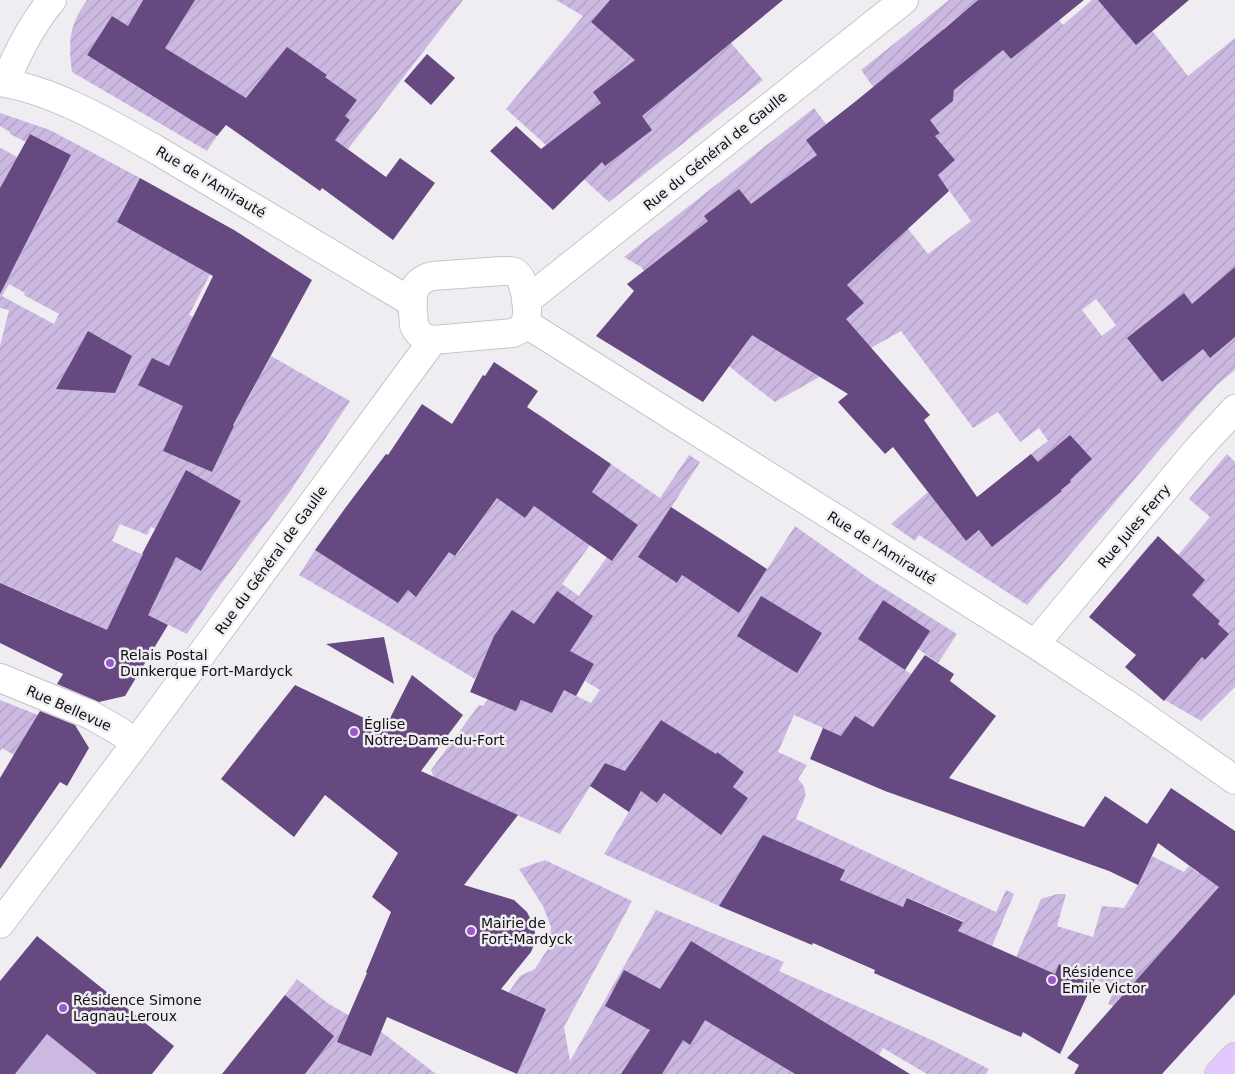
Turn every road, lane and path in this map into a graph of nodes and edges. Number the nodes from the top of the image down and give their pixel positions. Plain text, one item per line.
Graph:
1 (52, 0) edge
2 (904, 0) edge
3 (2, 83) edge
4 (413, 303) junction
5 (526, 312) junction
6 (433, 340) junction
7 (1235, 410) edge
8 (1035, 644) junction
9 (0, 678) edge
10 (136, 743) junction
11 (1235, 780) edge
12 (0, 924) edge
13 (1235, 1057) edge
14 (1219, 1074) edge

1 - 3 street
2 - 5 street, Rue du Général de Gaulle
3 - 4 street, Rue de l'Amirauté
4 - 5 street
4 - 6 street
5 - 6 street, Rue du Général de Gaulle
5 - 8 street, Rue de l'Amirauté
6 - 10 street, Rue du Général de Gaulle
7 - 8 street, Rue Jules Ferry
8 - 11 street, Rue de l'Amirauté
9 - 10 street, Rue Bellevue
10 - 12 street, Rue du Général de Gaulle
13 - 14 main road

